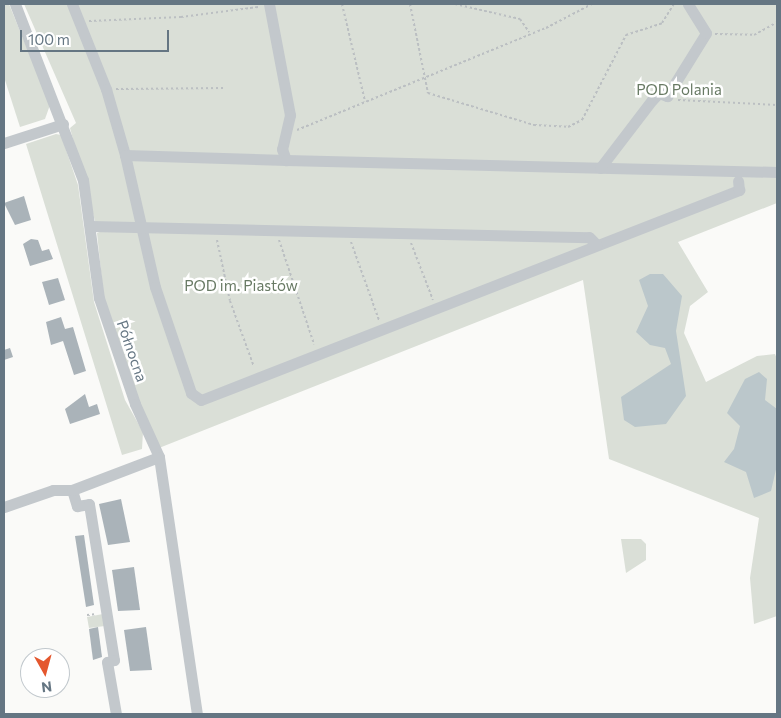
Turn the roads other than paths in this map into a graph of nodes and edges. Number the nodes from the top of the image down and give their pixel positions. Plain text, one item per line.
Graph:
1 (14, 4) edge
2 (72, 4) edge
3 (269, 4) edge
4 (688, 4) edge
5 (63, 124) junction
6 (4, 143) edge
7 (126, 155) junction
8 (286, 160) junction
9 (600, 168) junction
10 (777, 172) edge
11 (738, 181) dead end
12 (91, 226) junction
13 (140, 227) junction
14 (597, 245) junction
15 (159, 457) junction
16 (72, 490) junction
17 (4, 507) edge
18 (116, 714) edge
19 (197, 714) edge

1 - 5 street, Północna
2 - 7 street
3 - 8 street
4 - 9 street
5 - 6 street
5 - 12 street, Północna
7 - 8 street
7 - 13 street
8 - 9 street
9 - 10 street
11 - 14 street
12 - 13 street
12 - 15 street, Północna
13 - 14 street
13 - 14 street
15 - 16 street
15 - 19 street, Północna
16 - 17 street
16 - 18 street

